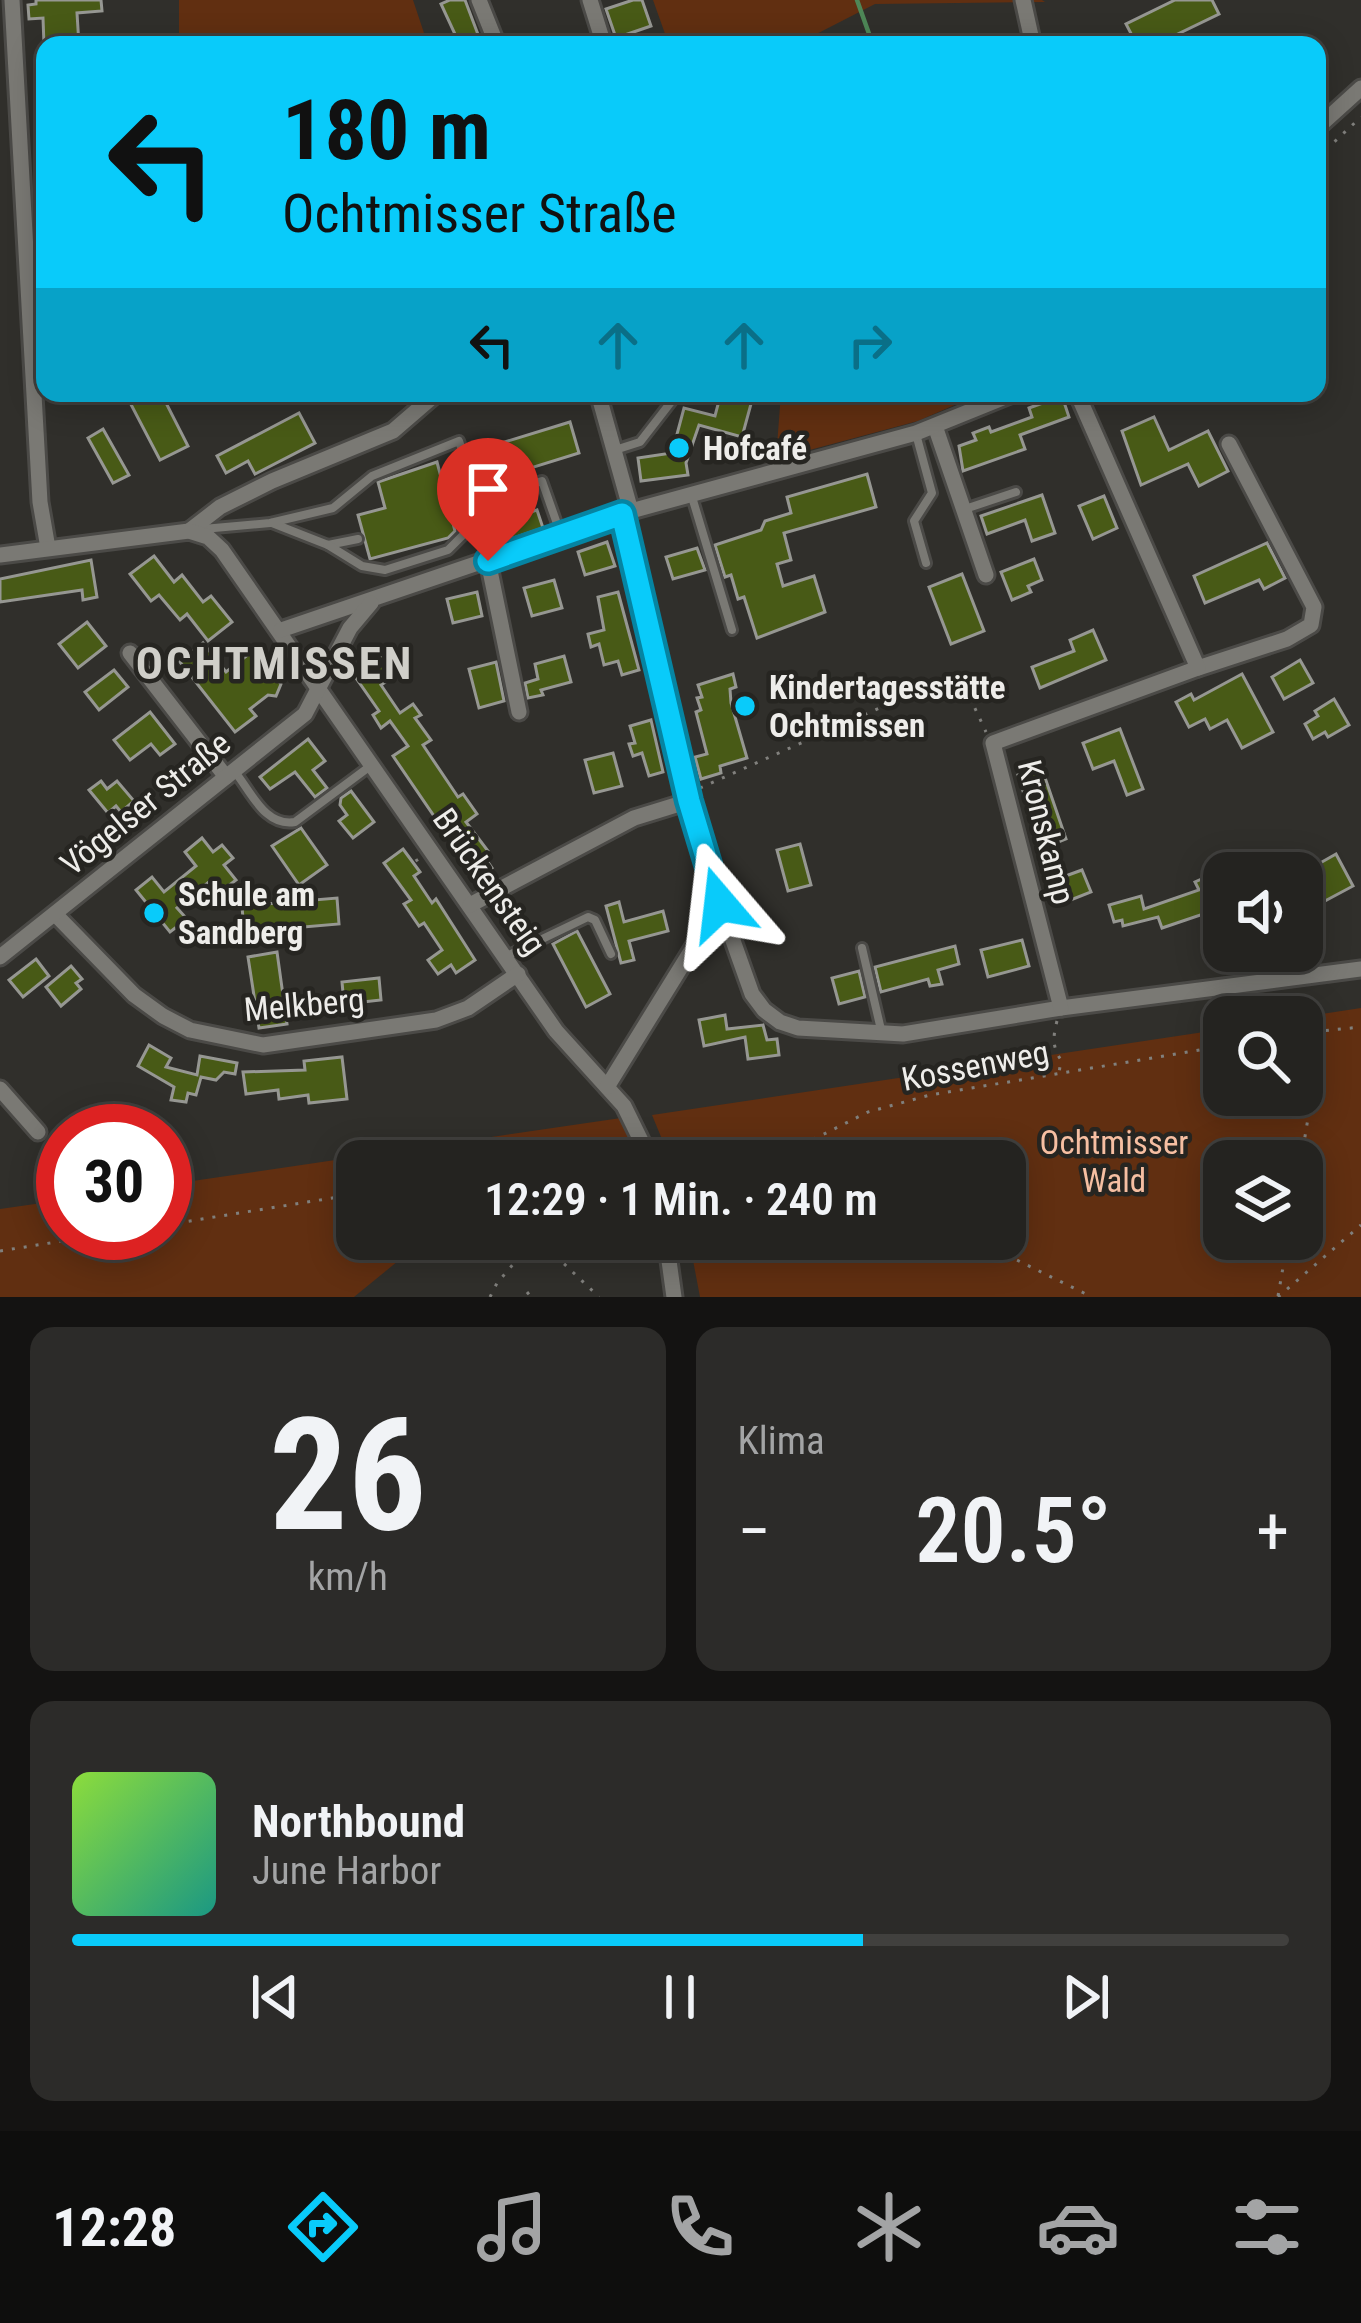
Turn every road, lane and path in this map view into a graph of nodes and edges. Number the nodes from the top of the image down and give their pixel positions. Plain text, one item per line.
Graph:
1 (12, 0) edge
2 (479, 0) edge
3 (590, 0) edge
4 (1023, 0) edge
5 (493, 36) edge
6 (601, 36) edge
7 (1031, 36) edge
8 (1361, 88) edge
9 (1361, 117) edge
10 (1326, 120) edge
11 (1326, 150) edge
12 (426, 402) edge
13 (600, 402) edge
14 (671, 402) edge
15 (993, 402) edge
16 (1081, 402) edge
17 (935, 426) junction
18 (916, 433) junction
19 (1228, 445) dead end
20 (614, 451) junction
21 (1016, 492) dead end
22 (692, 495) junction
23 (479, 501) junction
24 (964, 510) junction
25 (627, 513) junction
26 (483, 515) junction
27 (270, 523) junction
28 (189, 531) junction
29 (561, 536) junction
30 (358, 539) dead end
31 (328, 544) junction
32 (48, 548) junction
33 (0, 555) edge
34 (493, 560) junction
35 (926, 563) dead end
36 (986, 575) dead end
37 (373, 601) junction
38 (281, 630) junction
39 (733, 630) dead end
40 (130, 653) dead end
41 (1198, 668) junction
42 (321, 691) junction
43 (519, 712) dead end
44 (993, 743) junction
45 (373, 765) junction
46 (230, 774) junction
47 (688, 796) junction
48 (720, 904) junction
49 (470, 905) junction
50 (55, 914) junction
51 (862, 948) dead end
52 (611, 954) dead end
53 (0, 956) edge
54 (506, 956) junction
55 (1361, 969) edge
56 (518, 974) junction
57 (1293, 980) junction
58 (1294, 996) edge
59 (1061, 1008) junction
60 (1361, 1027) edge
61 (1323, 1031) edge
62 (882, 1035) junction
63 (1203, 1049) edge
64 (1060, 1073) junction
65 (607, 1087) junction
66 (0, 1089) edge
67 (36, 1130) edge
68 (643, 1140) edge
69 (812, 1140) edge
70 (336, 1197) edge
71 (192, 1221) edge
72 (1361, 1225) edge
73 (36, 1245) edge
74 (0, 1251) edge
75 (517, 1260) edge
76 (558, 1260) edge
77 (669, 1260) edge
78 (1017, 1260) edge
79 (1284, 1260) edge
80 (490, 1297) edge
81 (598, 1297) edge
82 (674, 1297) edge
83 (1093, 1297) edge
84 (1278, 1297) edge

1 - 32 street
2 - 5 street
3 - 6 street
4 - 7 street
8 - 10 street
9 - 11 path
12 - 28 street
13 - 20 street
14 - 20 lane
15 - 17 street
16 - 41 street
17 - 18 street
17 - 24 street
18 - 22 street
18 - 35 lane
19 - 41 street, Kronskamp
20 - 25 street
21 - 24 lane
22 - 25 street
22 - 39 lane
23 - 26 lane
23 - 27 lane
23 - 29 lane
24 - 36 street
25 - 29 street
25 - 47 street
26 - 31 lane
26 - 34 lane
27 - 28 lane
27 - 31 lane
28 - 32 street
28 - 38 street, Brückensteig
29 - 34 street
30 - 31 lane
32 - 33 street
34 - 37 street
34 - 43 street
37 - 38 street
37 - 42 street, Vögelser Straße
38 - 42 street, Brückensteig
40 - 46 street
41 - 44 street, Kronskamp
42 - 45 street, Brückensteig
42 - 46 street, Vögelser Straße
44 - 47 path
44 - 59 street, Kronskamp
45 - 46 lane
45 - 49 street, Brückensteig
46 - 50 street, Vögelser Straße
47 - 48 street
47 - 49 street
48 - 62 street
48 - 65 street
49 - 54 street, Brückensteig
50 - 53 street, Vögelser Straße
50 - 56 street, Melkberg
51 - 62 lane
52 - 54 lane
54 - 56 street, Brückensteig
55 - 57 street
56 - 65 street, Brückensteig
57 - 58 path
57 - 59 street
59 - 62 street
59 - 64 path
60 - 61 path
63 - 64 path, Kossenweg
64 - 69 path, Kossenweg
65 - 68 street, Brückensteig
66 - 67 street
70 - 71 path
72 - 84 path
73 - 74 path
75 - 80 path
76 - 81 path
77 - 82 street
78 - 83 path
79 - 84 path

